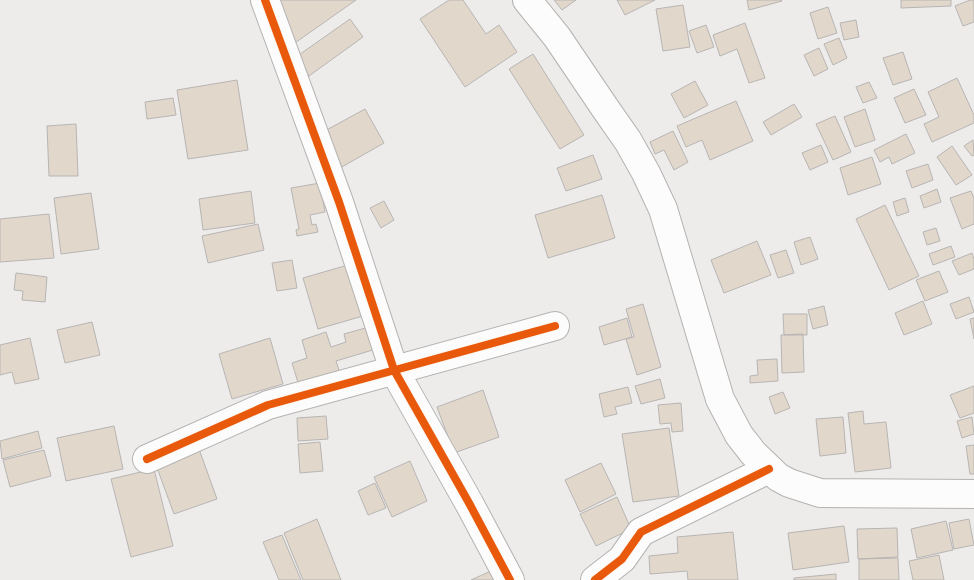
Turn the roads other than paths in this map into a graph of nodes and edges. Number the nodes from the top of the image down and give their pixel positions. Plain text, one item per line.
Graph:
1 (265, 0) edge
2 (526, 0) edge
3 (555, 326) dead end
4 (394, 370) junction
5 (147, 459) dead end
6 (769, 469) junction
7 (974, 494) edge
8 (510, 580) edge
9 (595, 580) edge

1 - 4 street
2 - 6 street
3 - 4 street
4 - 5 street
4 - 8 street
6 - 7 street
6 - 9 street

